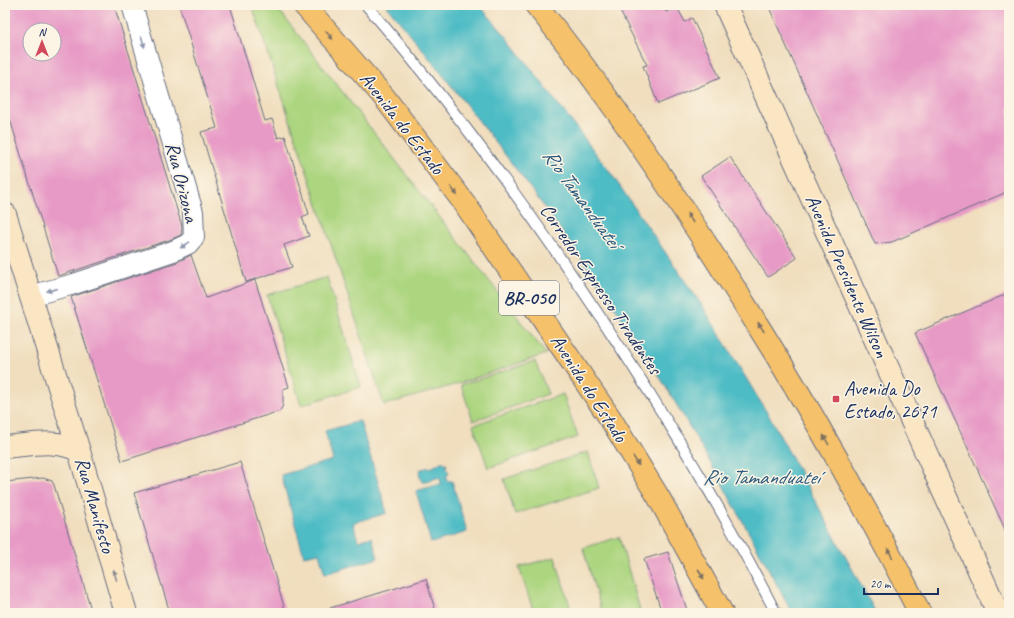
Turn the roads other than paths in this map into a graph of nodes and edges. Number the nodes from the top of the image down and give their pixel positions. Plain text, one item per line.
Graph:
1 (132, 5) edge
2 (304, 5) edge
3 (366, 5) edge
4 (536, 5) edge
5 (725, 5) edge
6 (5, 214) edge
7 (30, 296) junction
8 (62, 397) junction
9 (45, 444) junction
10 (5, 447) edge
11 (79, 451) junction
12 (126, 613) edge
13 (722, 613) edge
14 (776, 613) edge
15 (920, 613) edge
16 (998, 613) edge

1 -> 7 street, Rua Orizona
2 -> 13 highway, Avenida do Estado / BR-050
3 - 14 lane, Corredor Expresso Tiradentes
15 -> 4 highway
5 - 16 main road, Avenida Presidente Wilson
6 - 7 main road, Rua Manifesto
7 - 8 main road, Rua Manifesto
8 - 9 main road, Rua Manifesto
8 - 11 main road, Rua Manifesto
9 - 10 main road
9 - 11 main road
12 -> 11 main road, Rua Manifesto

